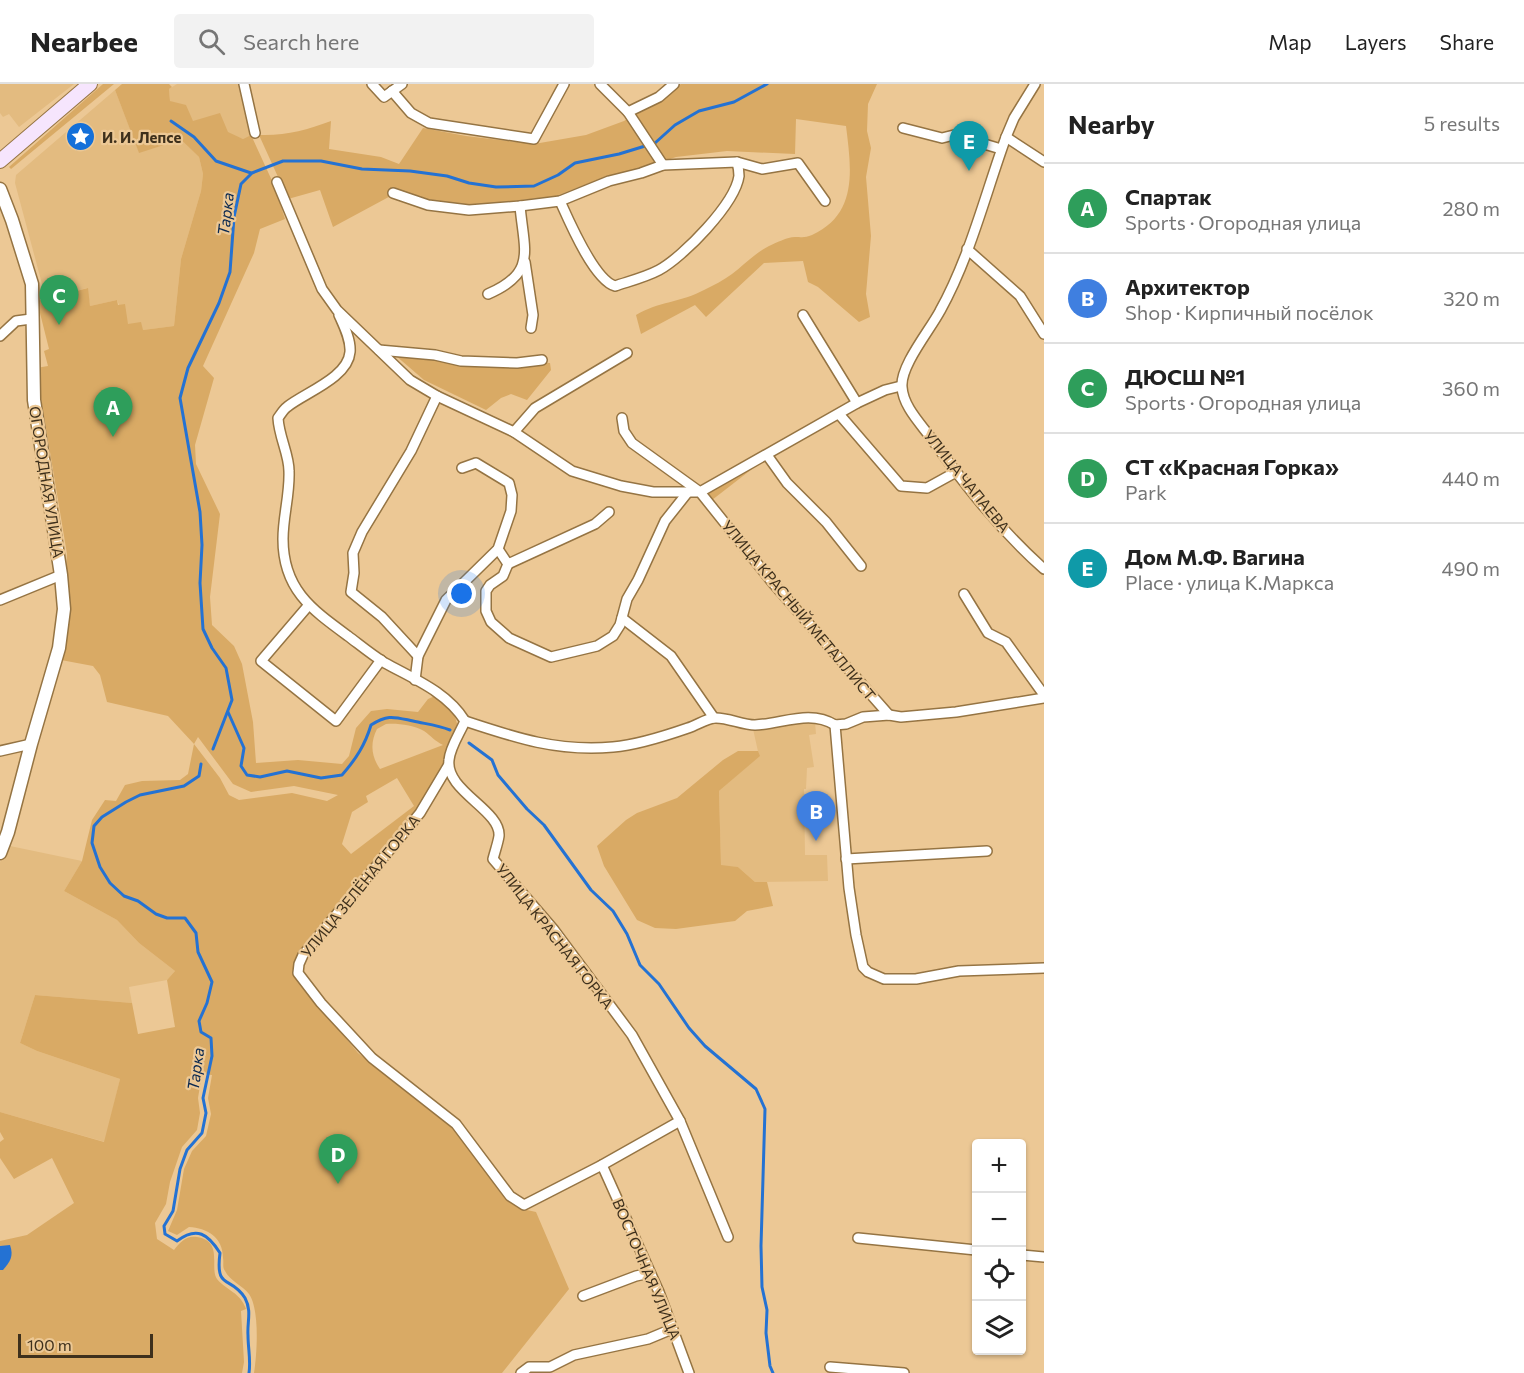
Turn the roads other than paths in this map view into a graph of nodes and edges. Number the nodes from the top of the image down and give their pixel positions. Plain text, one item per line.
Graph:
1 (90, 84) edge
2 (244, 84) edge
3 (372, 84) edge
4 (402, 84) edge
5 (564, 84) edge
6 (600, 84) edge
7 (674, 84) edge
8 (1035, 84) edge
9 (392, 91) junction
10 (630, 115) junction
11 (903, 128) dead end
12 (255, 133) dead end
13 (1006, 137) junction
14 (1001, 149) junction
15 (0, 161) edge
16 (737, 162) junction
17 (1044, 162) edge
18 (663, 165) junction
19 (277, 182) dead end
20 (0, 189) edge
21 (393, 193) dead end
22 (560, 201) junction
23 (825, 201) dead end
24 (520, 206) junction
25 (968, 249) junction
26 (525, 262) junction
27 (488, 294) dead end
28 (337, 310) junction
29 (803, 315) dead end
30 (32, 319) junction
31 (531, 328) dead end
32 (1044, 334) edge
33 (0, 336) edge
34 (376, 349) junction
35 (627, 353) dead end
36 (542, 360) dead end
37 (901, 386) junction
38 (437, 396) junction
39 (857, 403) junction
40 (838, 414) junction
41 (622, 418) dead end
42 (514, 432) junction
43 (767, 455) junction
44 (462, 468) dead end
45 (956, 472) junction
46 (688, 492) junction
47 (700, 492) junction
48 (609, 512) dead end
49 (498, 549) junction
50 (508, 564) junction
51 (861, 566) dead end
52 (1044, 569) edge
53 (61, 575) junction
54 (964, 594) dead end
55 (0, 600) edge
56 (308, 606) junction
57 (622, 618) junction
58 (418, 656) junction
59 (381, 660) junction
60 (415, 680) junction
61 (1044, 697) edge
62 (889, 715) junction
63 (714, 718) junction
64 (465, 721) junction
65 (835, 725) junction
66 (30, 744) junction
67 (0, 751) edge
68 (448, 766) junction
69 (987, 851) dead end
70 (0, 853) edge
71 (846, 859) junction
72 (1044, 968) edge
73 (680, 1121) junction
74 (602, 1165) junction
75 (728, 1237) dead end
76 (858, 1238) dead end
77 (972, 1250) edge
78 (1026, 1255) edge
79 (1044, 1257) edge
80 (650, 1273) junction
81 (583, 1296) dead end
82 (672, 1329) junction
83 (830, 1367) dead end
84 (521, 1373) edge
85 (689, 1373) edge
86 (904, 1373) edge

1 - 15 main road
2 - 12 street
3 - 9 street
4 - 9 street
5 - 9 street
6 - 10 street
7 - 10 street
8 - 13 street
10 - 18 street
11 - 14 street
13 - 14 street
13 - 17 street
14 - 25 street
16 - 18 street
16 - 22 street
16 - 23 street
18 - 22 street
19 - 28 street
20 - 30 street, ОГОРОДНАЯ УЛИЦА
21 - 24 street
22 - 24 street
24 - 26 street
25 - 32 street
25 - 37 street
26 - 27 street
26 - 31 street
28 - 34 street
28 - 56 street
29 - 39 street
30 - 33 street
30 - 53 street, ОГОРОДНАЯ УЛИЦА
34 - 36 street
34 - 38 street
35 - 42 street
37 - 39 street
37 - 45 street, УЛИЦА ЧАПАЕВА
38 - 42 street
38 - 58 street
39 - 40 street
40 - 43 street
40 - 45 street
41 - 47 street, УЛИЦА КРАСНЫЙ МЕТАЛЛИСТ
42 - 46 street
43 - 47 street
43 - 51 street
44 - 49 street
45 - 52 street, УЛИЦА ЧАПАЕВА
46 - 47 street
46 - 57 street
47 - 62 street, УЛИЦА КРАСНЫЙ МЕТАЛЛИСТ
48 - 50 street
49 - 50 street
49 - 58 street
50 - 57 street
53 - 55 street
53 - 66 street, ОГОРОДНАЯ УЛИЦА
54 - 61 street
56 - 59 street
56 - 59 street
57 - 63 street
58 - 60 street
59 - 60 street
60 - 64 street
61 - 62 street
62 - 65 street
63 - 64 street
63 - 65 street
64 - 68 street
65 - 71 street
66 - 67 street
66 - 70 street, ОГОРОДНАЯ УЛИЦА
68 - 73 street, УЛИЦА КРАСНАЯ ГОРКА
68 - 74 street, УЛИЦА ЗЕЛЁНАЯ ГОРКА
69 - 71 street
71 - 72 street
73 - 74 street
73 - 75 street
74 - 80 street, ВОСТОЧНАЯ УЛИЦА
76 - 77 street
78 - 79 street
80 - 81 street
80 - 82 street, ВОСТОЧНАЯ УЛИЦА
82 - 84 street
82 - 85 street, ВОСТОЧНАЯ УЛИЦА
83 - 86 street

